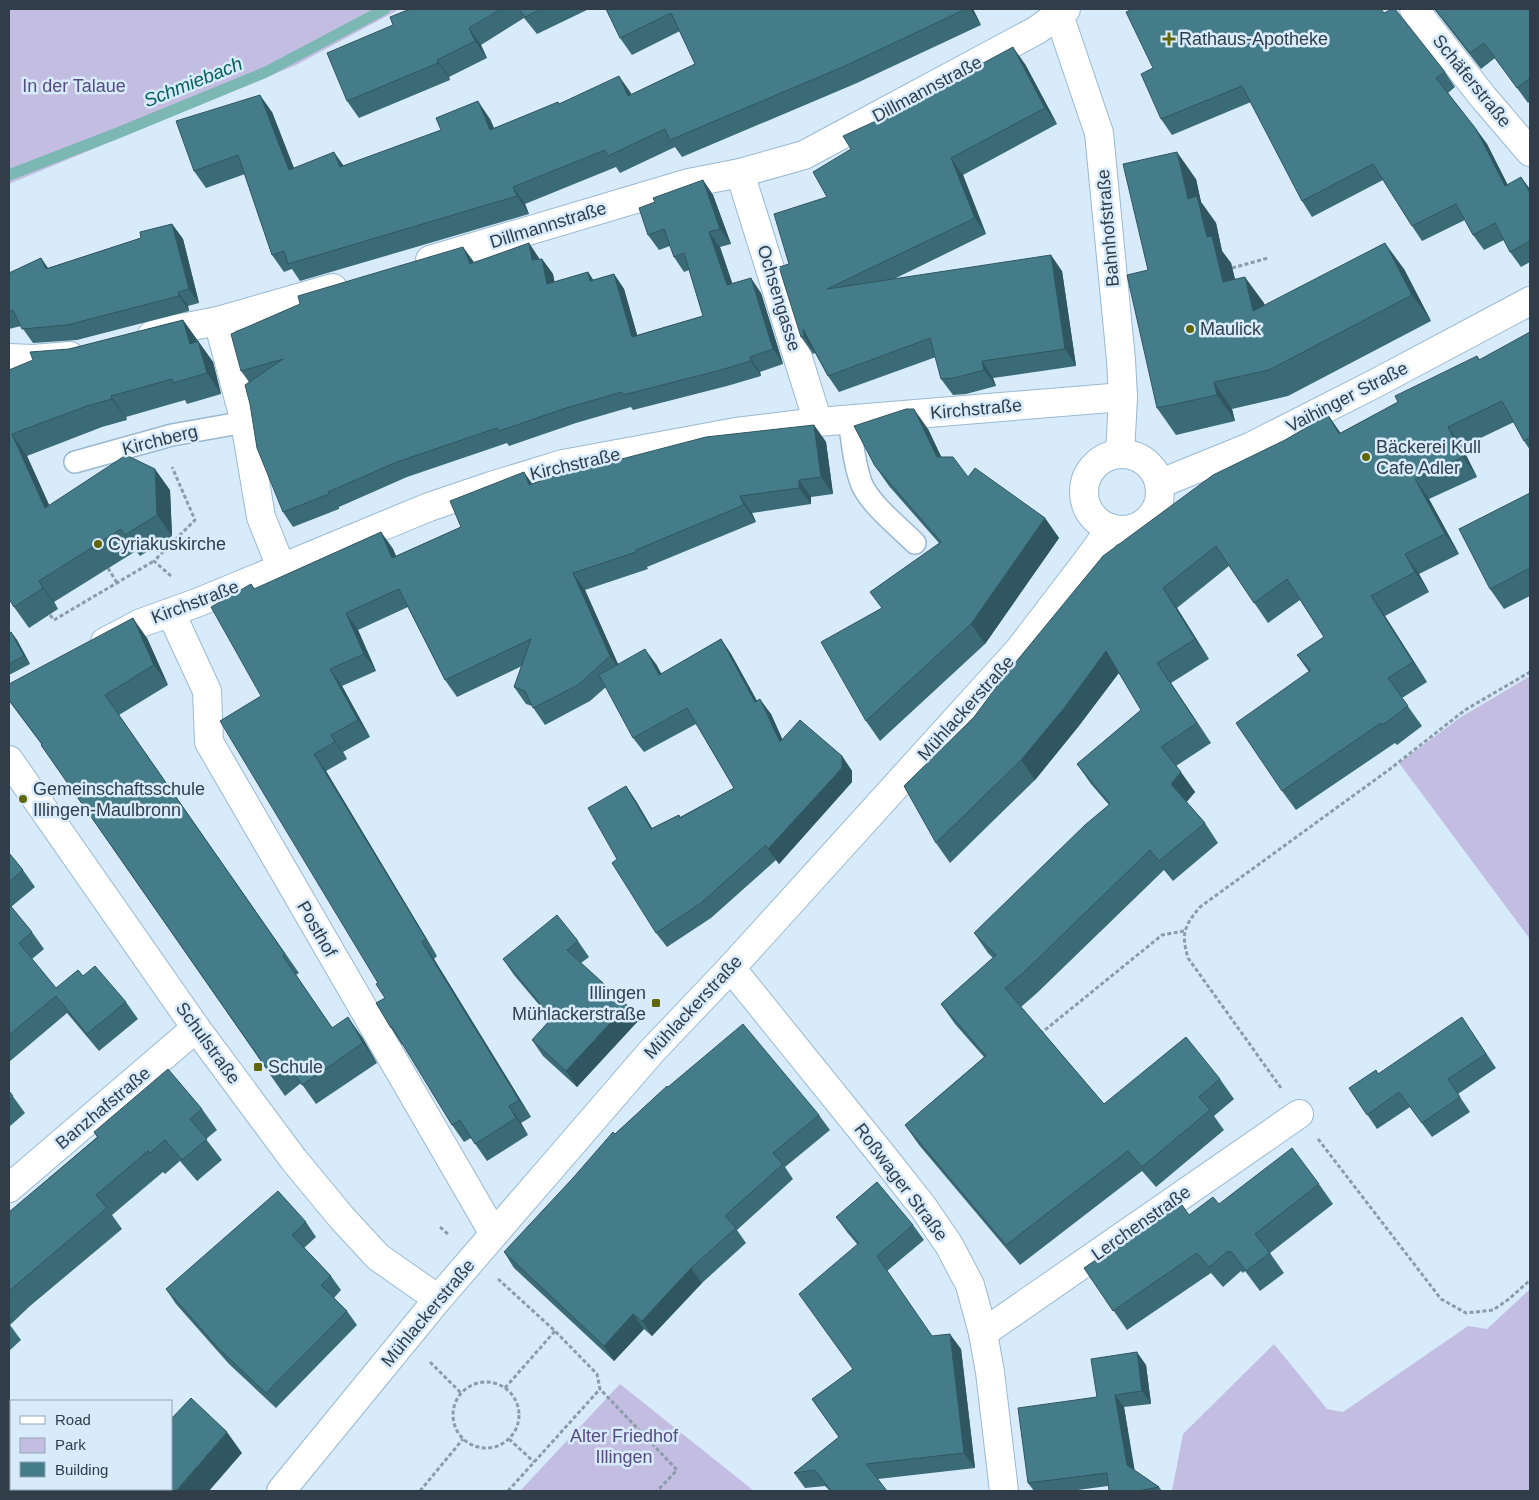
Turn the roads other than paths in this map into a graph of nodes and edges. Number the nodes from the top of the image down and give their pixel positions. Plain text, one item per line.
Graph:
1 (1414, 9) edge
2 (1060, 10) edge
3 (1530, 152) edge
4 (740, 173) junction
5 (407, 266) edge
6 (360, 280) edge
7 (1530, 301) edge
8 (218, 321) junction
9 (128, 342) edge
10 (90, 353) edge
11 (9, 358) edge
12 (1123, 397) junction
13 (848, 419) junction
14 (245, 422) junction
15 (818, 422) junction
16 (1120, 454) junction
17 (75, 462) dead end
18 (1159, 484) junction
19 (1111, 528) junction
20 (915, 543) dead end
21 (281, 567) junction
22 (171, 613) junction
23 (81, 654) edge
24 (9, 760) edge
25 (730, 968) junction
26 (196, 1028) junction
27 (1299, 1114) road end
28 (9, 1188) edge
29 (494, 1234) junction
30 (438, 1299) junction
31 (983, 1333) junction
32 (281, 1491) edge
33 (1004, 1491) edge

1 - 3 street, Schäferstraße
2 - 4 street, Dillmannstraße
2 - 12 street, Bahnhofstraße
4 - 5 street, Dillmannstraße
4 - 15 street, Ochsengasse
6 - 8 street
7 - 18 street, Vaihinger Straße
8 - 9 street
8 - 14 street
10 - 11 street
12 - 13 street, Kirchstraße
12 - 16 street, Bahnhofstraße
13 - 15 street, Kirchstraße
13 - 20 lane
14 - 17 lane, Kirchberg
14 - 21 street
15 - 21 street, Kirchstraße
16 - 18 street
16 - 19 street
18 - 19 street
19 - 25 street, Mühlackerstraße
21 - 22 street, Kirchstraße
22 - 23 street, Kirchstraße
22 - 29 street, Posthof
24 - 26 street, Schulstraße
25 - 29 street, Mühlackerstraße
25 - 31 street, Roßwager Straße
26 - 28 street, Banzhafstraße
26 - 30 street, Schulstraße
27 - 31 street, Lerchenstraße
29 - 30 street, Mühlackerstraße
30 - 32 street, Mühlackerstraße
31 - 33 street, Roßwager Straße

